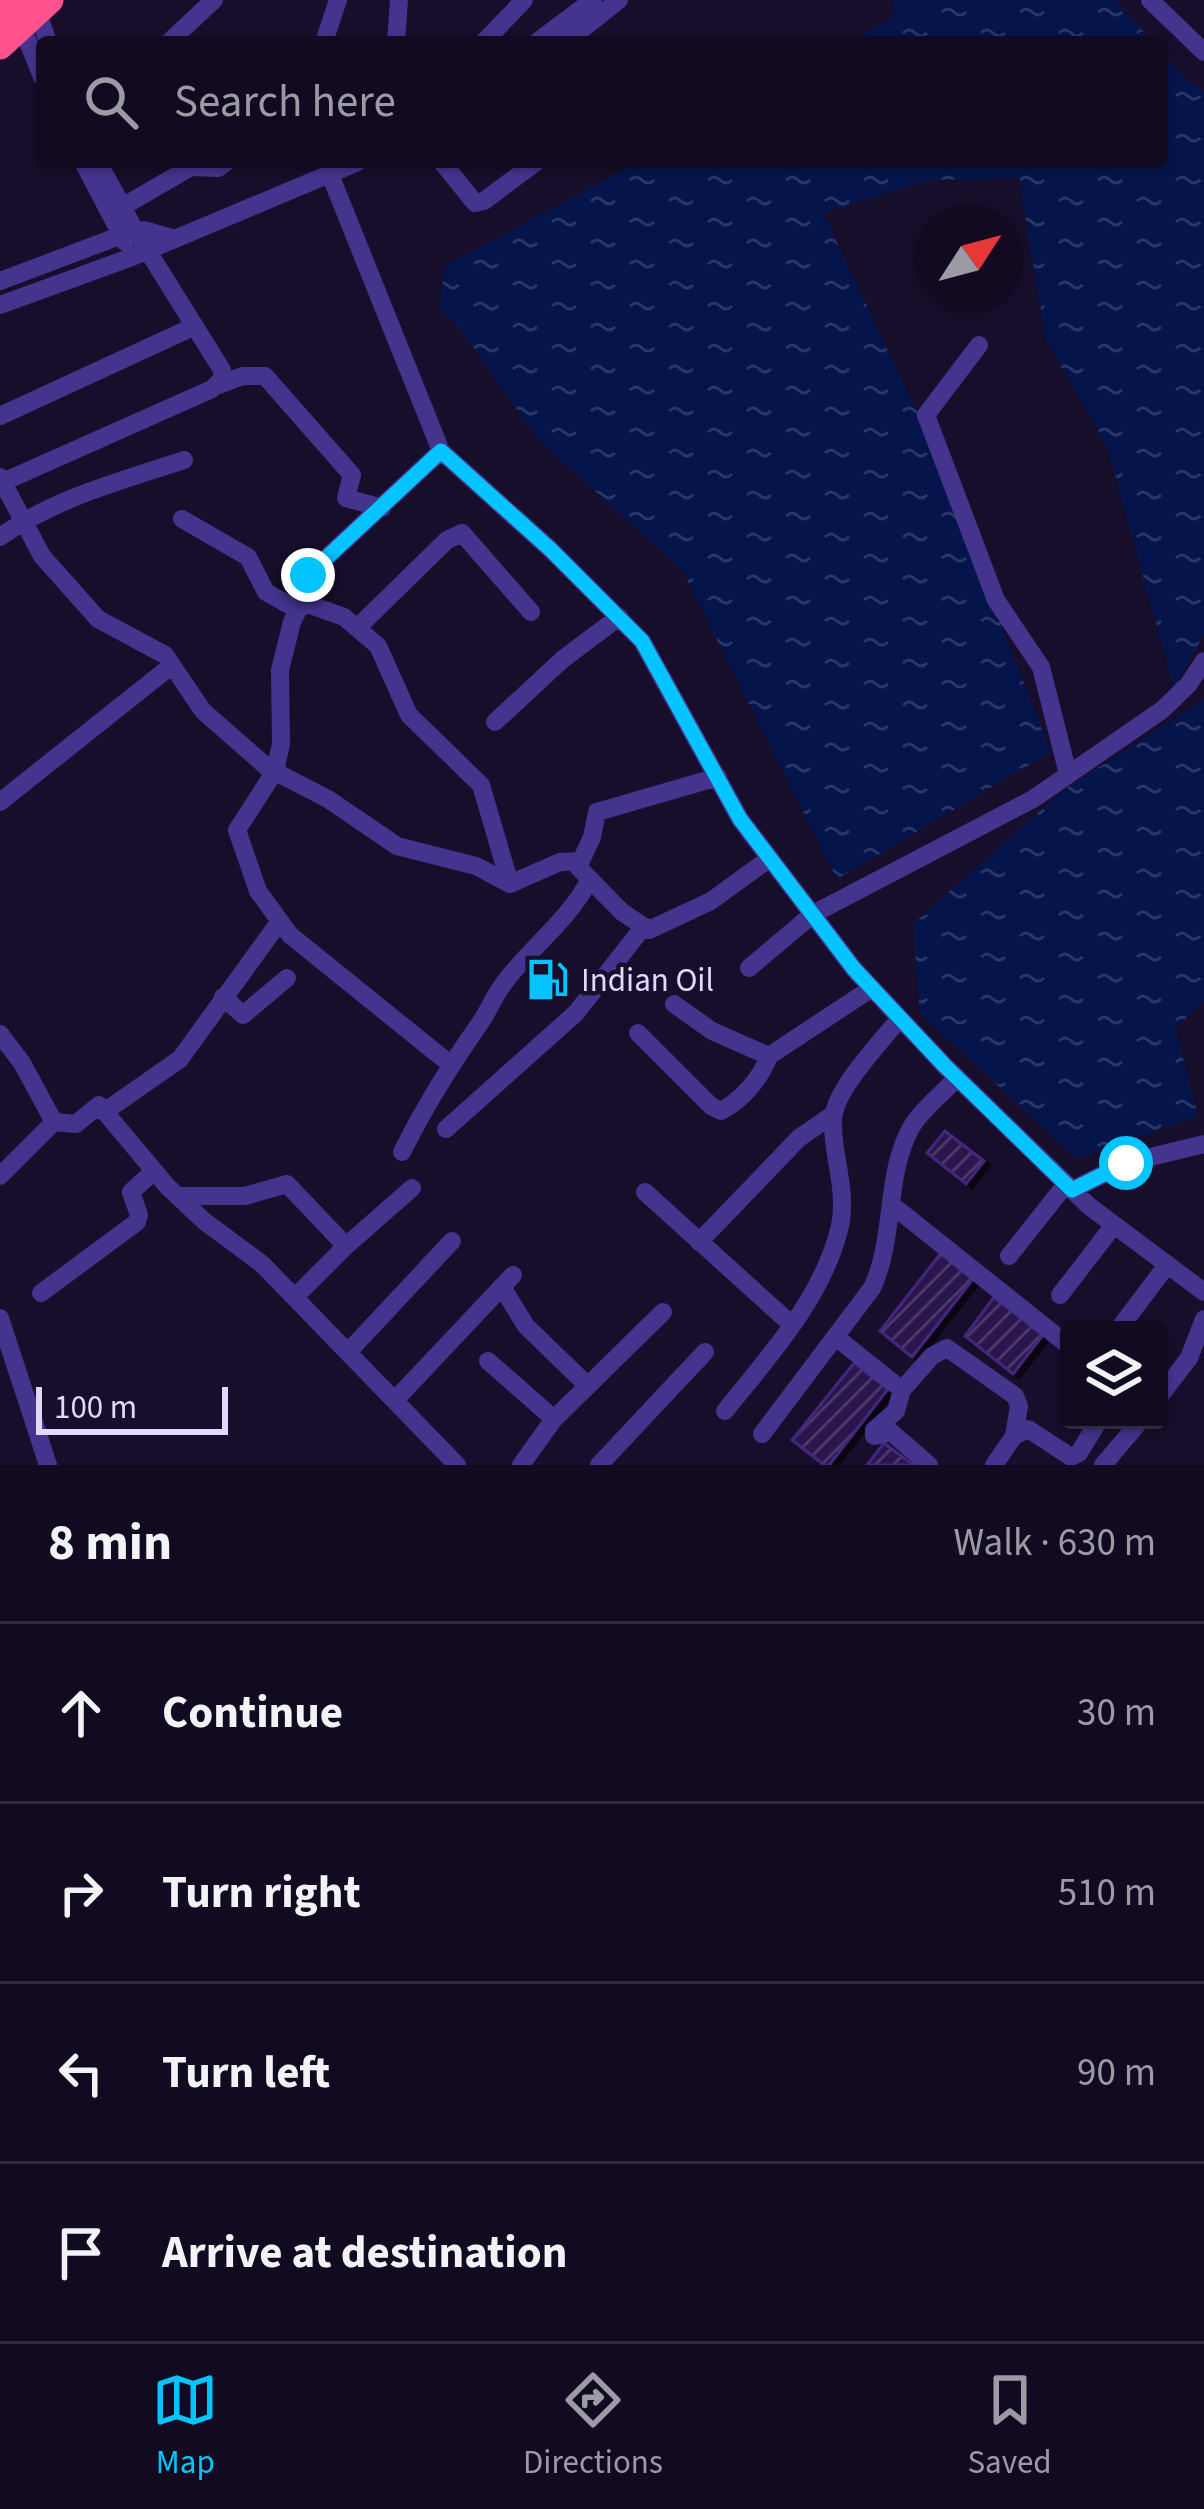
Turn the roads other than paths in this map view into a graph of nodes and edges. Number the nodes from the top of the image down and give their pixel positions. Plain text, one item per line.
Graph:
1 (214, 0) edge
2 (338, 0) edge
3 (399, 0) edge
4 (524, 0) edge
5 (593, 0) edge
6 (619, 0) edge
7 (1150, 0) edge
8 (25, 11) edge
9 (44, 36) edge
10 (175, 36) edge
11 (326, 36) edge
12 (396, 36) edge
13 (490, 36) edge
14 (546, 36) edge
15 (574, 36) edge
16 (0, 46) edge
17 (1204, 52) edge
18 (36, 54) edge
19 (87, 168) edge
20 (101, 168) edge
21 (188, 168) edge
22 (341, 168) edge
23 (447, 168) edge
24 (528, 168) edge
25 (329, 172) junction
26 (122, 207) junction
27 (129, 233) junction
28 (175, 239) junction
29 (140, 254) junction
30 (0, 281) edge
31 (0, 305) edge
32 (195, 326) junction
33 (979, 345) dead end
34 (218, 385) junction
35 (0, 416) edge
36 (441, 451) junction
37 (184, 460) dead end
38 (1, 479) edge
39 (382, 508) junction
40 (182, 519) dead end
41 (24, 520) junction
42 (0, 537) edge
43 (300, 606) junction
44 (531, 612) dead end
45 (619, 617) junction
46 (358, 627) junction
47 (1204, 661) edge
48 (171, 666) junction
49 (495, 722) dead end
50 (275, 771) junction
51 (1068, 775) junction
52 (718, 777) junction
53 (0, 802) edge
54 (770, 858) junction
55 (585, 870) junction
56 (510, 884) junction
57 (813, 914) junction
58 (280, 921) junction
59 (644, 926) junction
60 (749, 968) dead end
61 (287, 978) dead end
62 (872, 988) junction
63 (223, 997) junction
64 (674, 1004) dead end
65 (900, 1018) junction
66 (638, 1033) dead end
67 (0, 1034) edge
68 (769, 1057) junction
69 (450, 1064) junction
70 (951, 1072) junction
71 (104, 1112) junction
72 (834, 1114) junction
73 (54, 1122) junction
74 (446, 1130) dead end
75 (1204, 1144) edge
76 (402, 1152) dead end
77 (154, 1171) junction
78 (0, 1176) edge
79 (1069, 1187) junction
80 (412, 1188) dead end
81 (645, 1192) dead end
82 (178, 1196) junction
83 (892, 1205) junction
84 (1114, 1225) junction
85 (452, 1241) dead end
86 (699, 1241) junction
87 (346, 1246) junction
88 (1010, 1256) dead end
89 (1167, 1265) junction
90 (1204, 1292) edge
91 (41, 1293) dead end
92 (1060, 1295) dead end
93 (295, 1297) junction
94 (663, 1312) dead end
95 (0, 1318) edge
96 (1204, 1319) edge
97 (1125, 1321) edge
98 (792, 1325) junction
99 (837, 1338) junction
100 (1060, 1339) edge
101 (349, 1351) junction
102 (705, 1352) dead end
103 (488, 1360) dead end
104 (588, 1386) junction
105 (1168, 1386) edge
106 (902, 1390) junction
107 (396, 1399) junction
108 (725, 1411) dead end
109 (554, 1419) junction
110 (1094, 1429) edge
111 (1133, 1429) edge
112 (762, 1434) dead end
113 (1014, 1436) junction
114 (48, 1465) edge
115 (457, 1465) edge
116 (521, 1465) edge
117 (598, 1465) edge
118 (929, 1465) edge
119 (994, 1465) edge
120 (1103, 1465) edge

1 - 10 street
2 - 11 street
3 - 12 street
4 - 13 street
5 - 14 street
6 - 15 street
7 - 17 street
8 - 9 street
8 - 16 highway
8 - 18 street
19 - 27 street
20 - 26 street
21 - 26 street
22 - 25 street
23 - 24 street
25 - 28 street
25 - 36 street
26 - 27 street
27 - 28 street
27 - 29 street
27 - 30 street
28 - 29 street
29 - 31 street
29 - 32 street
32 - 34 street
32 - 35 street
33 - 51 street
34 - 38 street
34 - 39 street
36 - 39 street
36 - 45 street
37 - 41 street
38 - 41 street
39 - 43 street
40 - 43 street
41 - 42 street
41 - 48 street
43 - 46 street
43 - 50 street
44 - 46 street
45 - 49 street
45 - 52 street
46 - 56 street
47 - 51 street
48 - 50 street
48 - 53 street
50 - 56 street
50 - 58 street
51 - 57 street
52 - 54 street
52 - 55 street
54 - 57 street
54 - 59 street
55 - 56 street
55 - 59 street
55 - 69 street
57 - 60 street
57 - 62 street
58 - 63 street
58 - 69 street
59 - 74 street
61 - 63 street
62 - 65 street
62 - 68 street
63 - 71 street
64 - 68 street
65 - 70 street
65 - 72 street
66 - 68 street
67 - 73 street
69 - 76 street
70 - 79 street
70 - 83 street
71 - 73 street
71 - 77 street
72 - 86 street
72 - 98 street
73 - 78 street
75 - 79 street
77 - 82 street
77 - 91 street
79 - 84 street
79 - 88 street
80 - 87 street
81 - 86 street
82 - 87 street
82 - 93 street
83 - 99 street
83 - 100 street
84 - 89 street
84 - 92 street
85 - 101 street
86 - 98 street
87 - 93 street
89 - 90 street
89 - 97 street
93 - 101 street
94 - 104 street
95 - 114 street
96 - 105 street
98 - 108 street
99 - 106 street
99 - 112 street
101 - 107 street
102 - 117 street
103 - 109 street
104 - 107 street
104 - 109 street
106 - 113 street
106 - 118 street
107 - 115 street
109 - 116 street
110 - 113 street
111 - 120 street
113 - 119 street

